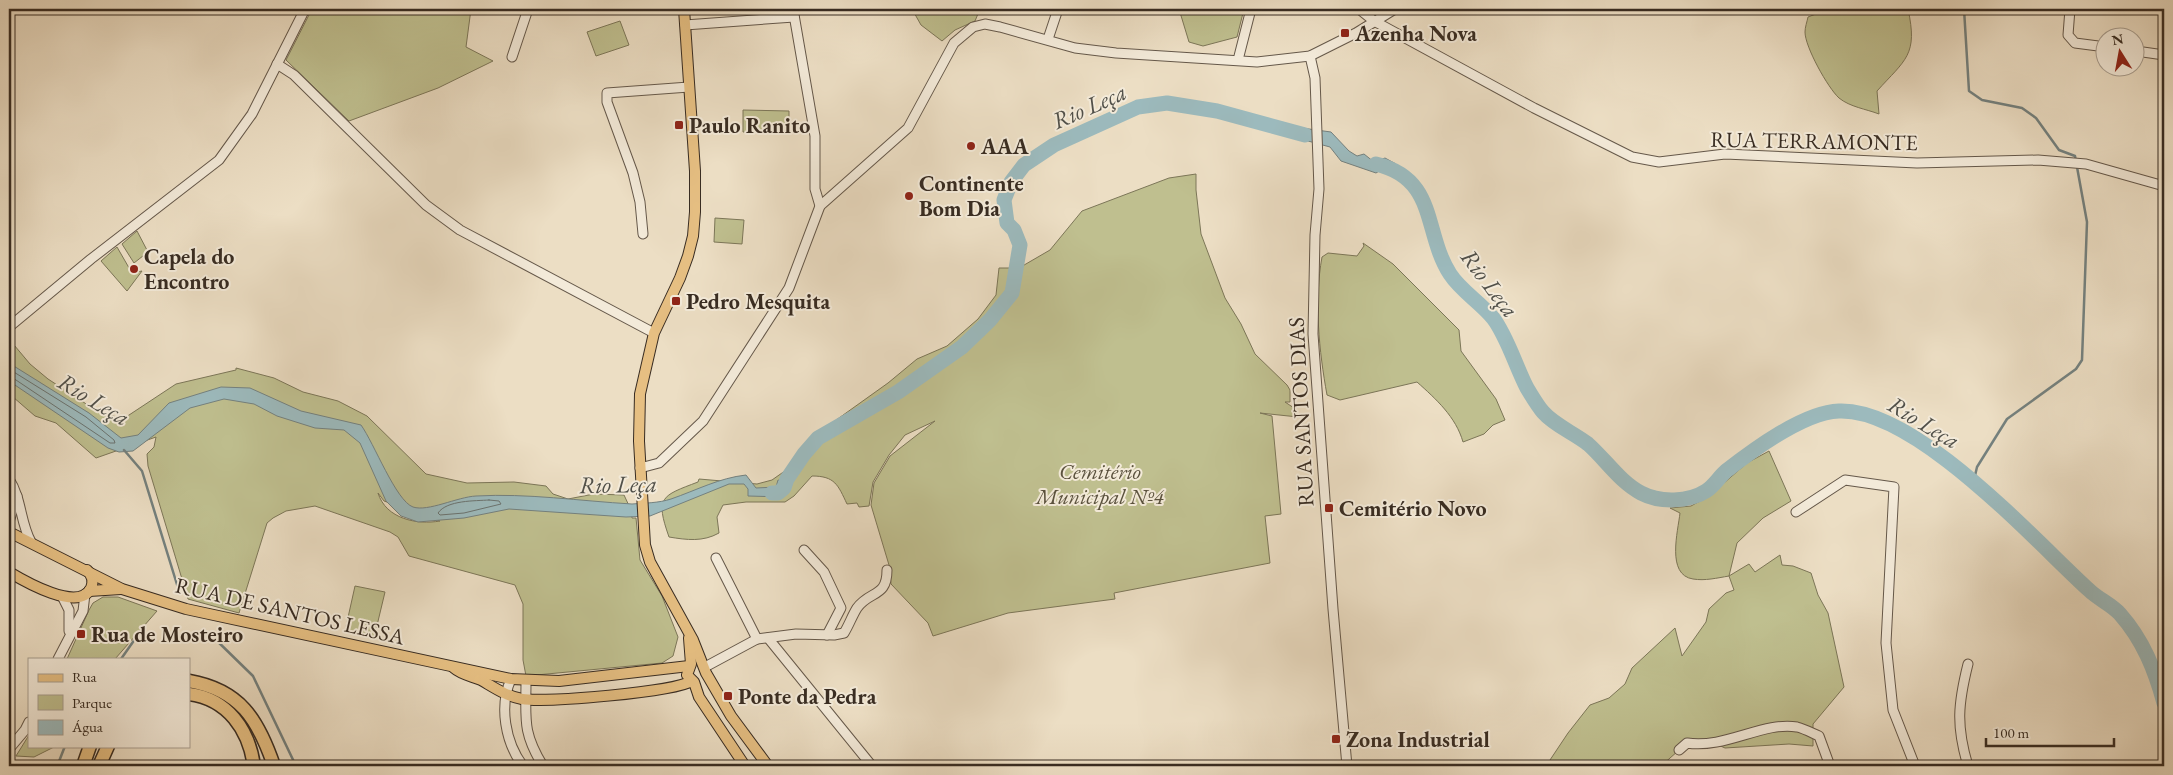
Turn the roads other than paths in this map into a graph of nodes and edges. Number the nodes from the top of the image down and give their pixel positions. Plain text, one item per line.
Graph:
1 (305, 9) edge
2 (528, 9) edge
3 (684, 9) edge
4 (1058, 9) edge
5 (1252, 9) edge
6 (1359, 9) edge
7 (1395, 9) edge
8 (2070, 9) edge
9 (793, 13) edge
10 (1374, 21) junction
11 (685, 25) junction
12 (1048, 39) junction
13 (2096, 46) edge
14 (2146, 52) edge
15 (2164, 54) edge
16 (1310, 56) junction
17 (512, 58) dead end
18 (1238, 60) junction
19 (277, 64) junction
20 (689, 87) junction
21 (2164, 186) edge
22 (820, 206) junction
23 (642, 234) dead end
24 (9, 327) edge
25 (654, 333) junction
26 (640, 468) junction
27 (9, 479) edge
28 (17, 496) junction
29 (1796, 512) dead end
30 (9, 519) edge
31 (9, 532) edge
32 (31, 542) junction
33 (804, 550) dead end
34 (716, 558) dead end
35 (87, 569) junction
36 (887, 570) dead end
37 (9, 572) edge
38 (122, 589) junction
39 (87, 593) junction
40 (62, 596) junction
41 (69, 634) junction
42 (827, 635) junction
43 (768, 638) junction
44 (757, 639) junction
45 (58, 658) edge
46 (1968, 664) dead end
47 (451, 666) junction
48 (698, 667) junction
49 (511, 679) junction
50 (190, 681) edge
51 (526, 681) junction
52 (693, 682) junction
53 (190, 694) edge
54 (506, 695) junction
55 (526, 700) junction
56 (28, 724) edge
57 (89, 748) edge
58 (107, 748) edge
59 (9, 749) edge
60 (1679, 750) dead end
61 (83, 766) edge
62 (99, 766) edge
63 (254, 766) edge
64 (274, 766) edge
65 (523, 766) edge
66 (543, 766) edge
67 (746, 766) edge
68 (768, 766) edge
69 (872, 766) edge
70 (1347, 766) edge
71 (1830, 766) edge
72 (1915, 766) edge
73 (1968, 766) edge

1 - 19 street
2 - 17 street
3 - 11 main road
4 - 12 street
5 - 18 street
6 - 10 street, RUA TERRAMONTE
7 - 10 street
8 - 13 street
9 - 11 street
9 - 22 street
10 - 16 street
10 - 21 street, RUA TERRAMONTE
11 - 20 main road
12 - 18 street
12 - 22 street
14 - 15 street
16 - 18 street
16 - 70 street, RUA SANTOS DIAS
19 - 24 street
19 - 25 street
20 - 23 street
20 - 25 main road
22 - 26 street
25 - 26 main road
26 - 48 main road
27 - 28 street
28 - 30 street
28 - 32 street
29 - 72 street
31 - 32 main road, RUA DE SANTOS LESSA
32 - 35 main road, RUA DE SANTOS LESSA
33 - 42 street
34 - 44 street
35 - 38 main road, RUA DE SANTOS LESSA
35 - 39 main road
36 - 42 street
37 - 40 main road
38 - 39 main road, RUA DE SANTOS LESSA
38 - 47 main road, RUA DE SANTOS LESSA
39 - 40 main road, RUA DE SANTOS LESSA
39 - 41 street
40 - 41 street
41 - 45 street
42 - 43 street
43 - 44 street
43 - 69 street
44 - 48 street
46 - 73 street
47 - 49 main road, RUA DE SANTOS LESSA
47 - 54 main road, RUA DE SANTOS LESSA
48 - 51 main road, RUA DE SANTOS LESSA
48 - 52 main road
48 - 52 main road, RUA DE SANTOS LESSA
48 - 68 main road
49 - 51 main road, RUA DE SANTOS LESSA
49 - 54 street
50 - 64 highway
51 - 55 street
52 - 55 main road, RUA DE SANTOS LESSA
52 - 67 main road
53 - 63 highway
54 - 55 main road, RUA DE SANTOS LESSA
54 - 65 street
55 - 66 street
56 - 59 street
57 - 61 highway
58 - 62 highway
60 - 71 street

